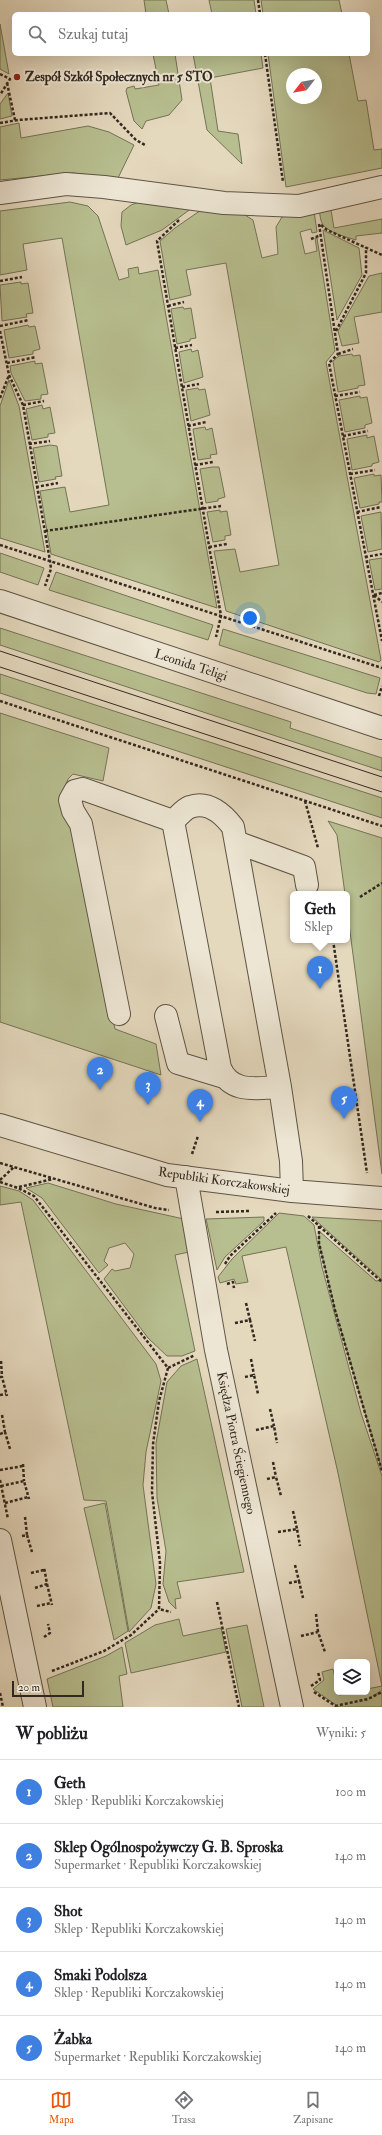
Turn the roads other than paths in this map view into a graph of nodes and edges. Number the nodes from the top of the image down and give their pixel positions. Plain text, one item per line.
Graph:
1 (382, 187) edge
2 (0, 193) edge
3 (0, 601) edge
4 (382, 728) edge
5 (173, 821) junction
6 (236, 842) junction
7 (307, 885) dead end
8 (119, 1014) dead end
9 (166, 1016) dead end
10 (224, 1077) junction
11 (280, 1087) junction
12 (0, 1125) edge
13 (189, 1167) junction
14 (292, 1191) junction
15 (382, 1198) edge
16 (0, 1540) edge
17 (34, 1707) edge
18 (292, 1707) edge

1 - 2 street
3 - 4 street, Leonida Teligi
5 - 6 street
5 - 8 street
5 - 10 street
6 - 7 street
6 - 11 street
9 - 10 street
10 - 11 street
11 - 14 street
12 - 13 street, Republiki Korczakowskiej
13 - 14 street, Republiki Korczakowskiej
13 - 18 street, Księdza Piotra Ściegiennego
14 - 15 street, Republiki Korczakowskiej
16 - 17 street

